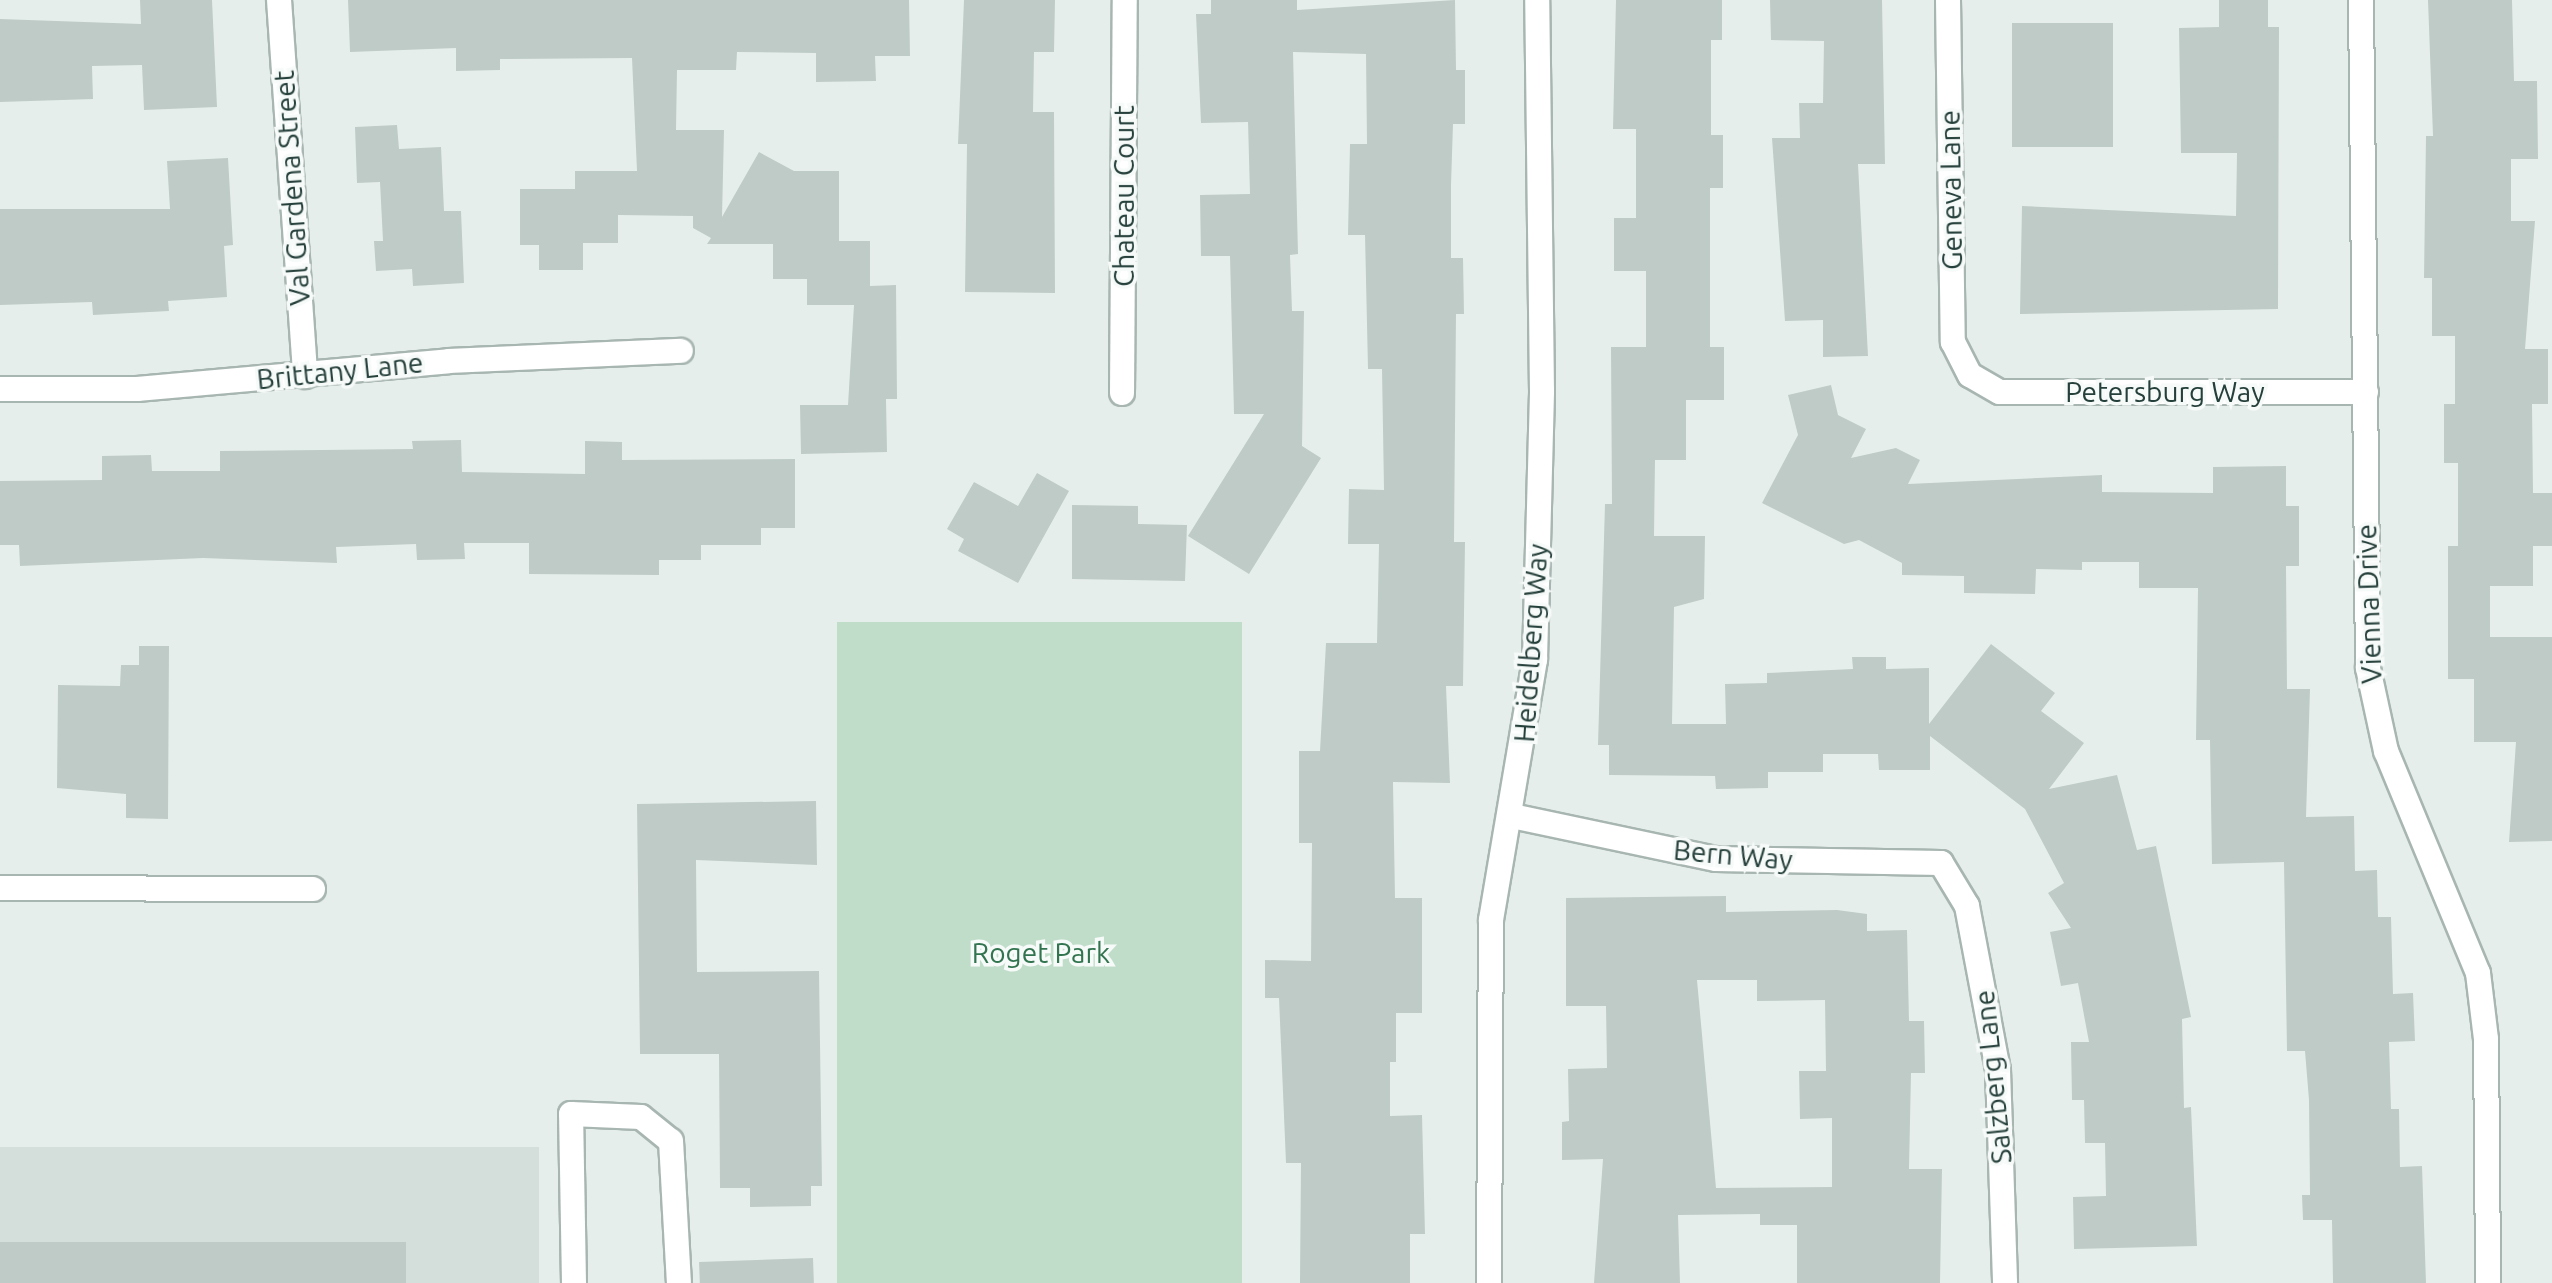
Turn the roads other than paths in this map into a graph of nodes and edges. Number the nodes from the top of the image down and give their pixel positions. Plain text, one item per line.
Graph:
1 (279, 0) edge
2 (1125, 0) edge
3 (1537, 0) edge
4 (1948, 0) edge
5 (2361, 0) edge
6 (681, 351) dead end
7 (1970, 375) joint
8 (305, 376) junction
9 (0, 389) edge
10 (2366, 392) junction
11 (1122, 393) dead end
12 (1512, 816) junction
13 (1953, 875) joint
14 (0, 888) edge
15 (313, 889) dead end
16 (574, 1283) edge
17 (679, 1283) edge
18 (1489, 1283) edge
19 (2005, 1283) edge
20 (2488, 1283) edge

1 - 8 street, Val Gardena Street
2 - 11 street, Chateau Court
3 - 12 street, Heidelberg Way
4 - 7 street, Geneva Lane
5 - 10 street, Vienna Drive
6 - 8 street, Brittany Lane
7 - 10 street, Petersburg Way
8 - 9 street, Brittany Lane
10 - 20 street, Vienna Drive
12 - 13 street, Bern Way
12 - 18 street, Heidelberg Way
13 - 19 street, Salzberg Lane
14 - 15 street
16 - 17 street

